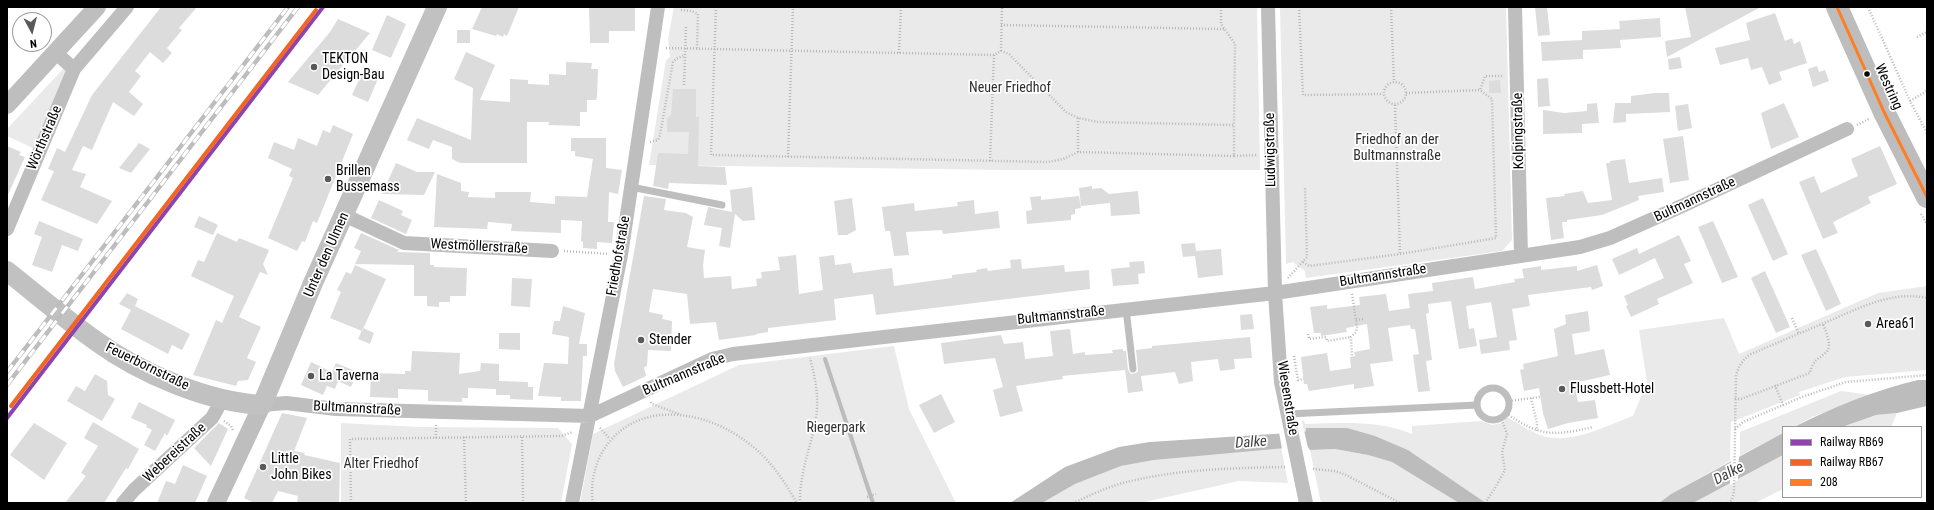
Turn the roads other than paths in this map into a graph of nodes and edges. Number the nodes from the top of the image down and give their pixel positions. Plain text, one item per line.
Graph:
1 (97, 7) edge
2 (126, 7) edge
3 (437, 7) edge
4 (658, 7) edge
5 (1268, 7) edge
6 (1515, 7) edge
7 (1837, 7) edge
8 (1853, 7) edge
9 (56, 53) junction
10 (74, 69) junction
11 (9, 101) edge
12 (1847, 129) dead end
13 (1927, 166) edge
14 (631, 187) junction
15 (1927, 197) edge
16 (722, 204) dead end
17 (344, 215) junction
18 (7, 229) edge
19 (552, 251) road end
20 (1521, 256) junction
21 (7, 271) edge
22 (1275, 293) junction
23 (1126, 309) junction
24 (1133, 369) dead end
25 (222, 400) junction
26 (262, 404) junction
27 (1478, 405) junction
28 (1288, 414) junction
29 (588, 421) junction
30 (124, 503) edge
31 (216, 503) edge
32 (572, 503) edge
33 (1304, 503) edge

1 - 9 street
2 - 10 street, Wörthstraße
3 - 17 main road, Unter den Ulmen
4 - 14 street, Friedhofstraße
5 - 22 street, Ludwigstraße
6 - 20 street, Kolpingstraße
7 - 15 main road, Westring
8 - 13 main road, Westring
9 - 10 street
9 - 11 street
10 - 18 street, Wörthstraße
12 - 20 street, Bultmannstraße
14 - 16 lane
14 - 29 street, Friedhofstraße
17 - 19 street, Westmöllerstraße
17 - 26 main road, Unter den Ulmen
20 - 22 street, Bultmannstraße
21 - 25 main road, Feuerbornstraße
22 - 23 street, Bultmannstraße
22 - 28 street, Wiesenstraße
23 - 24 lane
23 - 29 street, Bultmannstraße
25 - 26 main road, Feuerbornstraße
25 - 30 street, Webereistraße
26 - 29 street, Bultmannstraße
26 - 31 street, Unter den Ulmen
27 - 27 lane
27 - 28 lane
28 - 33 street, Wiesenstraße
29 - 32 street, Friedhofstraße

